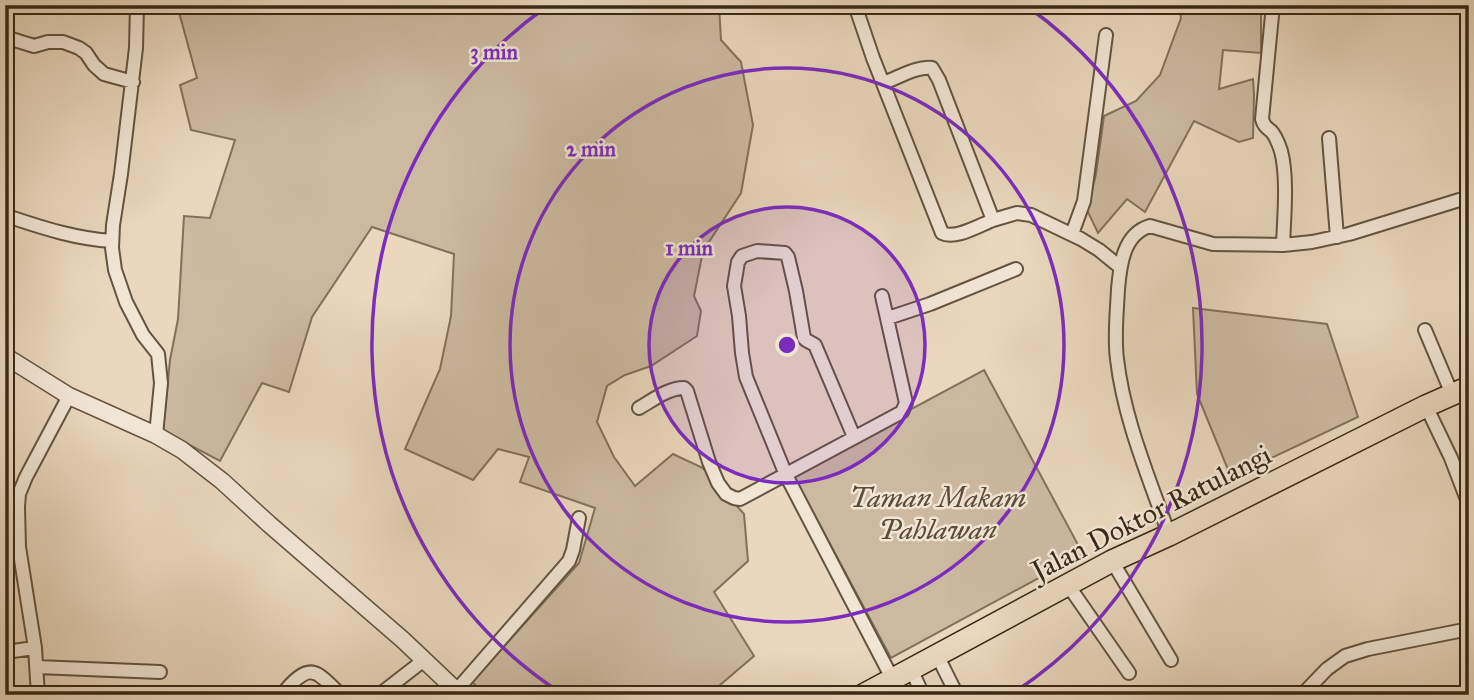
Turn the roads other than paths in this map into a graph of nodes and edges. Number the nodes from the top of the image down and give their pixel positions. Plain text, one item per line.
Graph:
1 (137, 5) edge
2 (870, 5) edge
3 (1273, 5) edge
4 (855, 7) edge
5 (1106, 35) dead end
6 (5, 37) edge
7 (133, 82) junction
8 (883, 83) junction
9 (1329, 138) dead end
10 (1469, 197) edge
11 (13, 218) dead end
12 (993, 220) junction
13 (1072, 234) junction
14 (1337, 237) junction
15 (113, 241) junction
16 (1283, 245) junction
17 (1120, 267) junction
18 (1016, 269) dead end
19 (882, 296) dead end
20 (888, 318) junction
21 (1425, 330) dead end
22 (5, 356) edge
23 (1461, 391) edge
24 (69, 396) junction
25 (1426, 406) junction
26 (639, 408) dead end
27 (156, 435) junction
28 (854, 437) junction
29 (786, 474) junction
30 (1469, 505) edge
31 (579, 518) dead end
32 (1169, 535) junction
33 (1112, 561) junction
34 (1068, 585) junction
35 (1469, 629) edge
36 (35, 648) junction
37 (5, 652) edge
38 (937, 655) junction
39 (424, 660) junction
40 (1171, 660) dead end
41 (37, 667) junction
42 (160, 672) dead end
43 (1129, 673) dead end
44 (902, 674) junction
45 (458, 693) edge
46 (38, 695) edge
47 (282, 695) edge
48 (341, 695) edge
49 (379, 695) edge
50 (863, 695) edge
51 (923, 695) edge
52 (957, 695) edge
53 (1302, 695) edge

1 - 7 street
2 - 4 street
3 - 16 street
4 - 8 street
5 - 13 street
6 - 7 street
7 - 15 street
8 - 12 street
8 - 12 street
9 - 14 street
10 - 14 street
11 - 15 street
12 - 13 street
13 - 17 street
14 - 16 street
15 - 27 street
16 - 17 street
17 - 32 street
18 - 20 street
19 - 20 street
20 - 28 street
21 - 23 street
22 - 24 street
23 - 25 highway, Jalan Doktor Ratulangi
24 - 27 street
24 - 36 street
25 - 30 street
25 - 32 highway, Jalan Doktor Ratulangi
26 - 29 street
27 - 39 street
28 - 29 street
28 - 29 street
29 - 44 street
31 - 45 street
32 - 33 highway, Jalan Doktor Ratulangi
33 - 34 highway, Jalan Doktor Ratulangi
33 - 40 street
34 - 38 highway, Jalan Doktor Ratulangi
34 - 43 street
35 - 53 street
36 - 37 street
36 - 41 street
38 - 44 highway, Jalan Doktor Ratulangi
38 - 52 street
39 - 45 street
39 - 49 street
41 - 42 street
41 - 46 street
44 - 50 highway, Jalan Doktor Ratulangi
44 - 51 street
47 - 48 street

